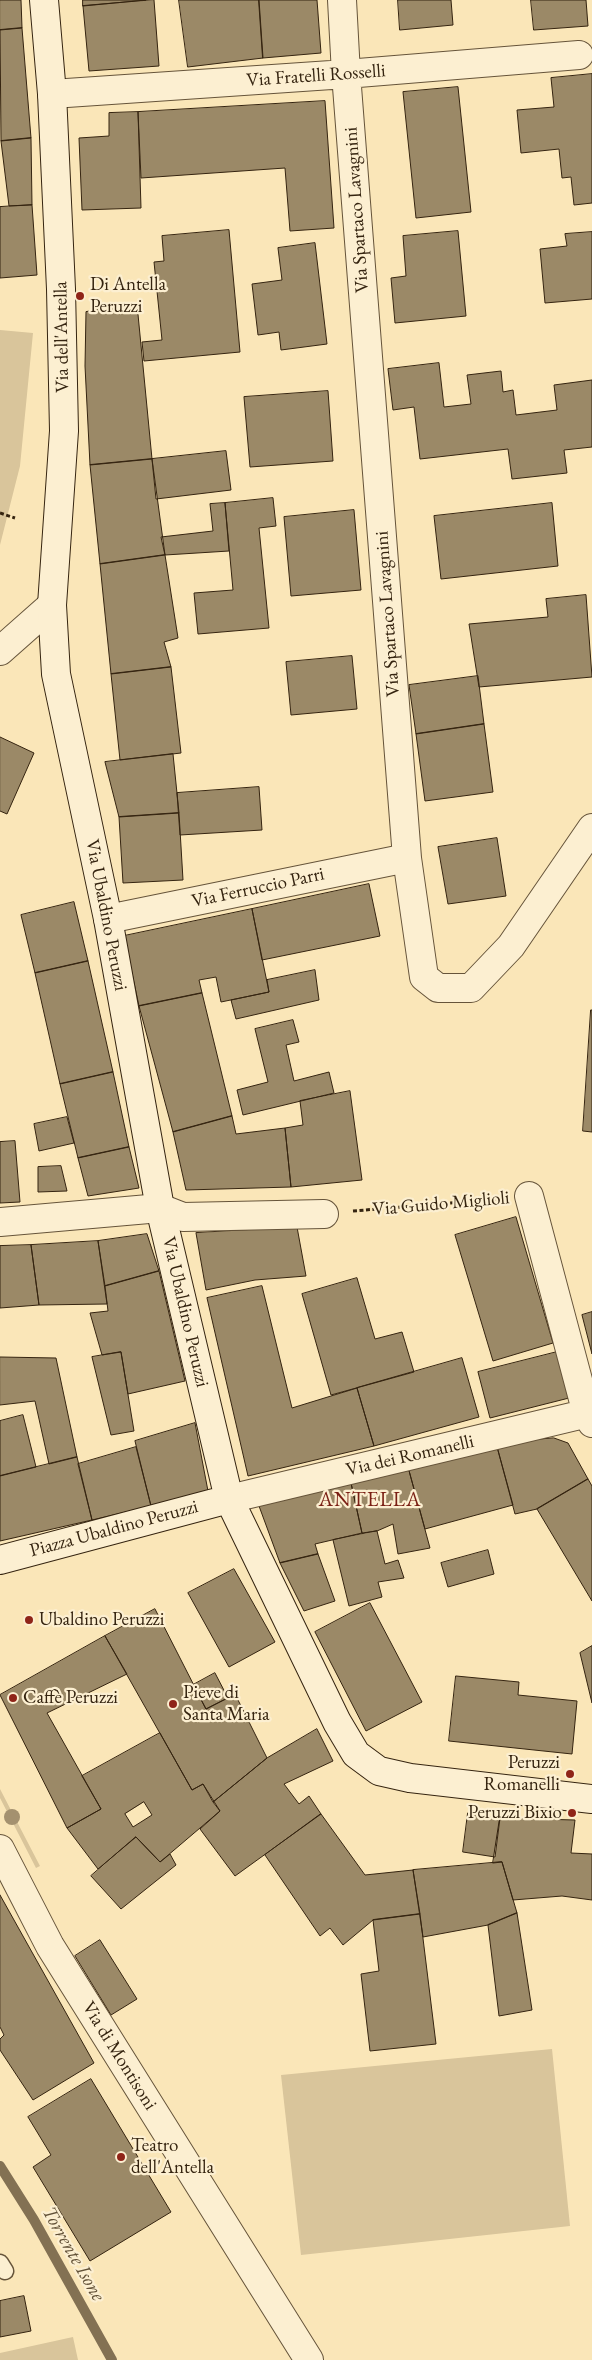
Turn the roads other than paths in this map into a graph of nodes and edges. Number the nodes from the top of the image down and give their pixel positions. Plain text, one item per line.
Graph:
1 (44, 0) edge
2 (342, 0) edge
3 (579, 55) dead end
4 (346, 74) junction
5 (52, 94) junction
6 (52, 605) junction
7 (0, 651) edge
8 (592, 828) edge
9 (408, 858) junction
10 (108, 919) junction
11 (529, 1196) road end
12 (160, 1208) junction
13 (324, 1214) road end
14 (0, 1222) edge
15 (590, 1416) edge
16 (229, 1499) junction
17 (0, 1560) edge
18 (592, 1799) edge
19 (0, 1849) edge
20 (309, 2360) edge

1 - 5 street, Via dell'Antella
2 - 4 street, Via Spartaco Lavagnini
3 - 4 street, Via Fratelli Rosselli
4 - 5 street, Via Fratelli Rosselli
4 - 9 street, Via Spartaco Lavagnini
5 - 6 street, Via dell'Antella
6 - 7 street
6 - 10 street, Via Ubaldino Peruzzi
8 - 9 street, Via Spartaco Lavagnini
9 - 10 street, Via Ferruccio Parri
10 - 12 street, Via Ubaldino Peruzzi
11 - 15 street, Via Guido Miglioli
12 - 13 street
12 - 14 street
12 - 16 street, Via Ubaldino Peruzzi
15 - 16 street, Via dei Romanelli
16 - 17 street, Piazza Ubaldino Peruzzi
16 - 18 street, Via Ubaldino Peruzzi
19 - 20 street, Via di Montisoni

